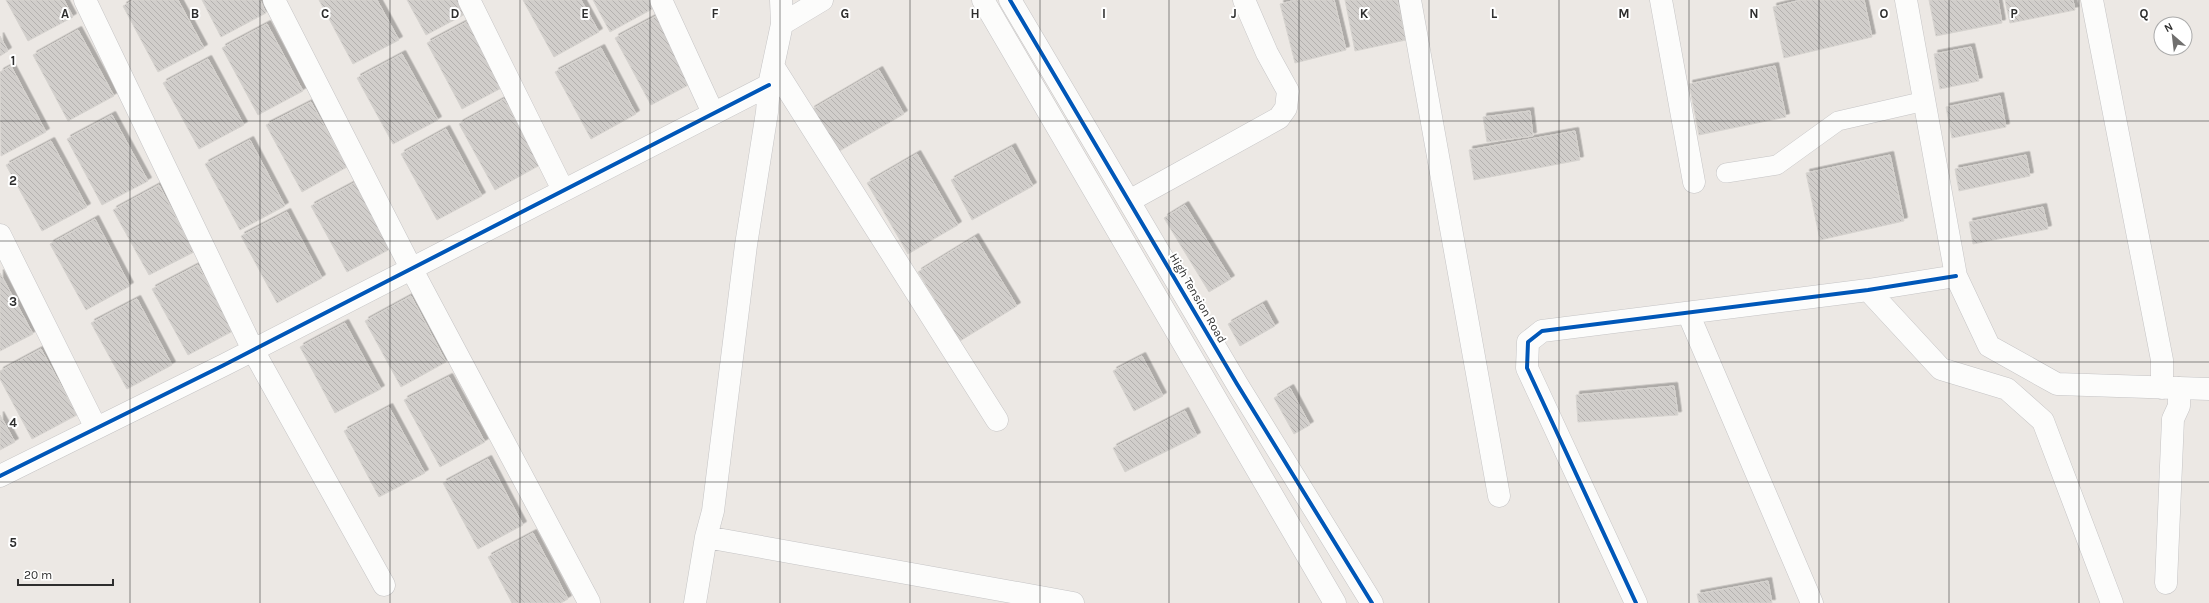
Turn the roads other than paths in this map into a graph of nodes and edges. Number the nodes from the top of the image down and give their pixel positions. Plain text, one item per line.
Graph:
1 (85, 0) edge
2 (274, 0) edge
3 (469, 0) edge
4 (661, 0) edge
5 (781, 0) edge
6 (822, 0) edge
7 (983, 0) edge
8 (1010, 0) edge
9 (1244, 0) edge
10 (1410, 0) edge
11 (1661, 0) edge
12 (1906, 0) edge
13 (2092, 0) edge
14 (782, 24) junction
15 (771, 76) junction
16 (1924, 101) junction
17 (713, 113) junction
18 (1726, 173) dead end
19 (1694, 182) dead end
20 (563, 190) junction
21 (1129, 201) junction
22 (0, 235) edge
23 (411, 268) junction
24 (1956, 276) junction
25 (1868, 290) junction
26 (1688, 313) junction
27 (253, 350) junction
28 (2170, 388) junction
29 (2209, 389) edge
30 (997, 420) dead end
31 (96, 428) junction
32 (0, 476) edge
33 (1499, 496) dead end
34 (706, 537) junction
35 (2166, 583) dead end
36 (384, 585) dead end
37 (589, 602) dead end
38 (695, 603) edge
39 (1073, 603) edge
40 (1335, 603) edge
41 (1372, 603) edge
42 (1636, 603) edge
43 (1812, 603) edge
44 (2112, 603) edge

1 - 27 street
2 - 23 street
3 - 20 street
4 - 17 street
5 - 14 street
6 - 14 street
7 - 40 street
8 - 21 street, High Tension Road
9 - 21 street
10 - 33 street
11 - 19 street
12 - 16 street
13 - 28 street
14 - 15 street
15 - 17 street
15 - 30 street
15 - 34 street
16 - 18 lane
16 - 24 street
17 - 20 street
20 - 23 street
21 - 41 street, High Tension Road
22 - 31 street
23 - 27 street
23 - 37 street
24 - 25 street
24 - 28 street
25 - 26 street
25 - 44 street
26 - 42 street
26 - 43 street
27 - 31 street
27 - 36 street
28 - 29 street
28 - 35 street
31 - 32 street
34 - 38 street
34 - 39 street

